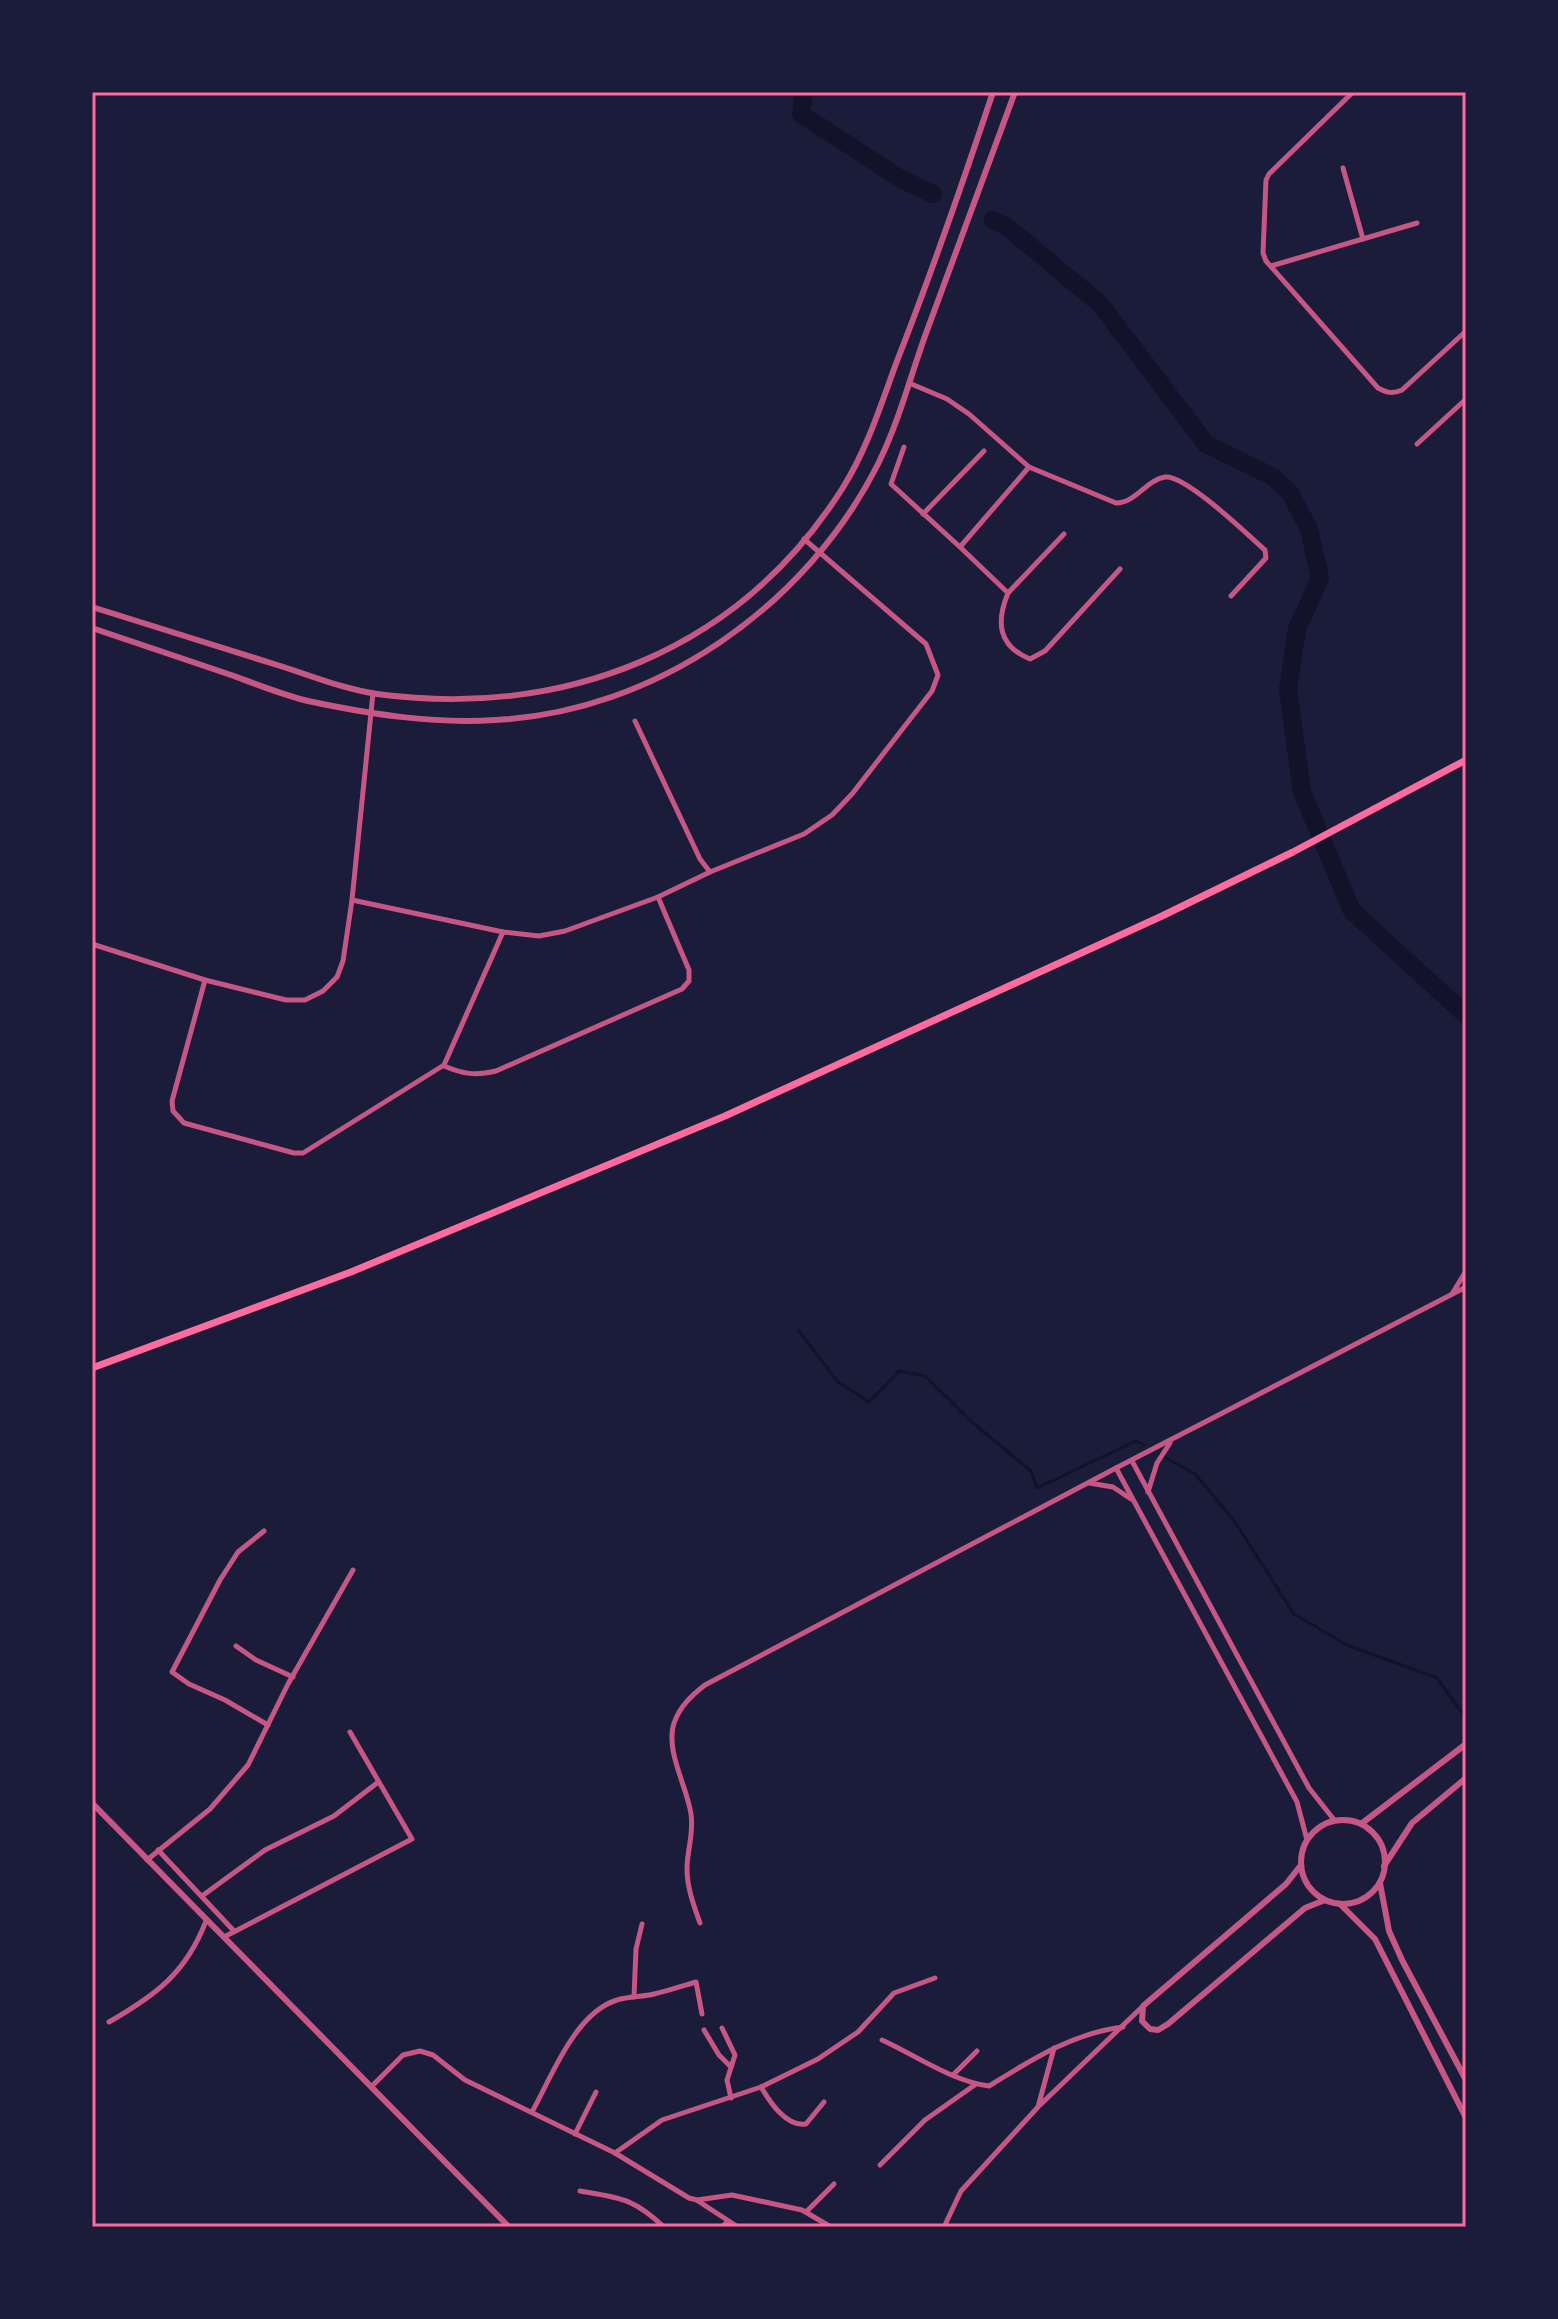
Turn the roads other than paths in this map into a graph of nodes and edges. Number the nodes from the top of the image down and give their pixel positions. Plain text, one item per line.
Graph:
1 (993, 92) edge
2 (1015, 92) edge
3 (1353, 92) edge
4 (1343, 168) dead end
5 (1466, 202) edge
6 (1417, 223) dead end
7 (1466, 226) edge
8 (1363, 239) junction
9 (1271, 266) junction
10 (1466, 331) edge
11 (909, 383) junction
12 (1466, 399) edge
13 (1417, 444) dead end
14 (904, 447) dead end
15 (984, 451) dead end
16 (1029, 467) junction
17 (923, 514) junction
18 (1064, 534) dead end
19 (804, 539) junction
20 (960, 547) junction
21 (819, 552) junction
22 (1120, 569) dead end
23 (1008, 593) junction
24 (1231, 596) dead end
25 (92, 607) edge
26 (92, 628) edge
27 (373, 693) junction
28 (371, 713) junction
29 (635, 721) dead end
30 (1466, 760) edge
31 (710, 872) junction
32 (658, 897) junction
33 (352, 900) junction
34 (503, 932) junction
35 (92, 944) edge
36 (205, 980) junction
37 (444, 1065) junction
38 (1466, 1271) edge
39 (1466, 1287) edge
40 (1451, 1295) junction
41 (92, 1368) edge
42 (1171, 1441) junction
43 (1132, 1461) junction
44 (1116, 1468) junction
45 (1088, 1483) junction
46 (1148, 1493) junction
47 (1134, 1501) junction
48 (264, 1531) dead end
49 (353, 1570) dead end
50 (236, 1646) dead end
51 (293, 1677) junction
52 (268, 1725) junction
53 (350, 1732) dead end
54 (1466, 1744) edge
55 (1466, 1778) edge
56 (377, 1783) junction
57 (92, 1803) edge
58 (1335, 1821) junction
59 (1361, 1824) junction
60 (1307, 1840) junction
61 (158, 1850) junction
62 (147, 1860) junction
63 (1301, 1865) junction
64 (1384, 1866) junction
65 (1379, 1882) junction
66 (202, 1896) junction
67 (1325, 1900) junction
68 (1340, 1904) junction
69 (210, 1906) junction
70 (200, 1915) junction
71 (206, 1921) junction
72 (700, 1923) dead end
73 (642, 1924) dead end
74 (234, 1932) junction
75 (223, 1938) junction
76 (935, 1978) dead end
77 (634, 1997) junction
78 (1143, 2006) junction
79 (702, 2014) dead end
80 (109, 2022) dead end
81 (1123, 2027) junction
82 (722, 2028) dead end
83 (704, 2030) dead end
84 (882, 2040) dead end
85 (1054, 2048) junction
86 (977, 2051) dead end
87 (731, 2067) junction
88 (953, 2075) junction
89 (1466, 2080) edge
90 (976, 2084) junction
91 (371, 2087) junction
92 (761, 2087) junction
93 (596, 2092) dead end
94 (731, 2098) junction
95 (824, 2102) dead end
96 (1038, 2107) junction
97 (532, 2112) junction
98 (1466, 2118) edge
99 (575, 2134) junction
100 (615, 2153) junction
101 (880, 2165) dead end
102 (834, 2184) dead end
103 (580, 2191) dead end
104 (697, 2200) junction
105 (807, 2211) junction
106 (728, 2221) junction
107 (509, 2227) edge
108 (664, 2227) edge
109 (722, 2227) edge
110 (738, 2227) edge
111 (831, 2227) edge
112 (944, 2227) edge

1 - 19 street
2 - 11 street
3 - 9 street
4 - 8 street
5 - 7 street
6 - 8 street
8 - 9 street
9 - 10 street
11 - 16 street
11 - 21 street
12 - 13 street
14 - 17 street
15 - 17 street
16 - 20 street
16 - 24 street
17 - 20 street
18 - 23 street
19 - 21 street
19 - 27 street
20 - 23 street
21 - 28 street
21 - 31 street
22 - 23 street
25 - 27 street
26 - 28 street
27 - 28 street
28 - 33 street
29 - 31 street
30 - 41 main road
31 - 32 street
32 - 34 street
32 - 37 street
33 - 34 street
33 - 36 street
34 - 37 street
35 - 36 street
36 - 37 street
38 - 40 street
39 - 40 street
40 - 42 street
42 - 43 street
42 - 46 street
43 - 44 street
43 - 46 street
44 - 45 street
44 - 47 street
45 - 47 street
45 - 72 street
46 - 58 street
47 - 60 street
48 - 52 street
49 - 51 street
50 - 51 street
51 - 52 street
52 - 61 street
53 - 56 street
54 - 59 street
55 - 64 street
56 - 66 street
56 - 74 street
57 - 62 street
58 - 59 street
58 - 60 street
59 - 64 street
60 - 63 street
61 - 62 street
61 - 66 street
62 - 70 street
63 - 67 street
63 - 78 street
64 - 65 street
65 - 68 street
65 - 89 street
66 - 69 street
67 - 68 street
67 - 78 street
68 - 98 street
69 - 70 street
69 - 74 street
70 - 71 street
71 - 75 street
71 - 80 street
73 - 77 street
74 - 75 street
75 - 91 street
76 - 92 street
77 - 79 street
77 - 97 street
78 - 81 street
81 - 85 street
81 - 96 street
82 - 87 street
83 - 87 street
84 - 88 street
85 - 90 street
85 - 96 street
86 - 88 street
87 - 94 street
88 - 90 street
90 - 101 street
91 - 97 street
91 - 107 street
92 - 94 street
92 - 95 street
93 - 99 street
94 - 100 street
96 - 112 street
97 - 99 street
99 - 100 street
100 - 104 street
102 - 105 street
103 - 108 street
104 - 105 street
104 - 106 street
105 - 111 street
106 - 109 street
106 - 110 street

